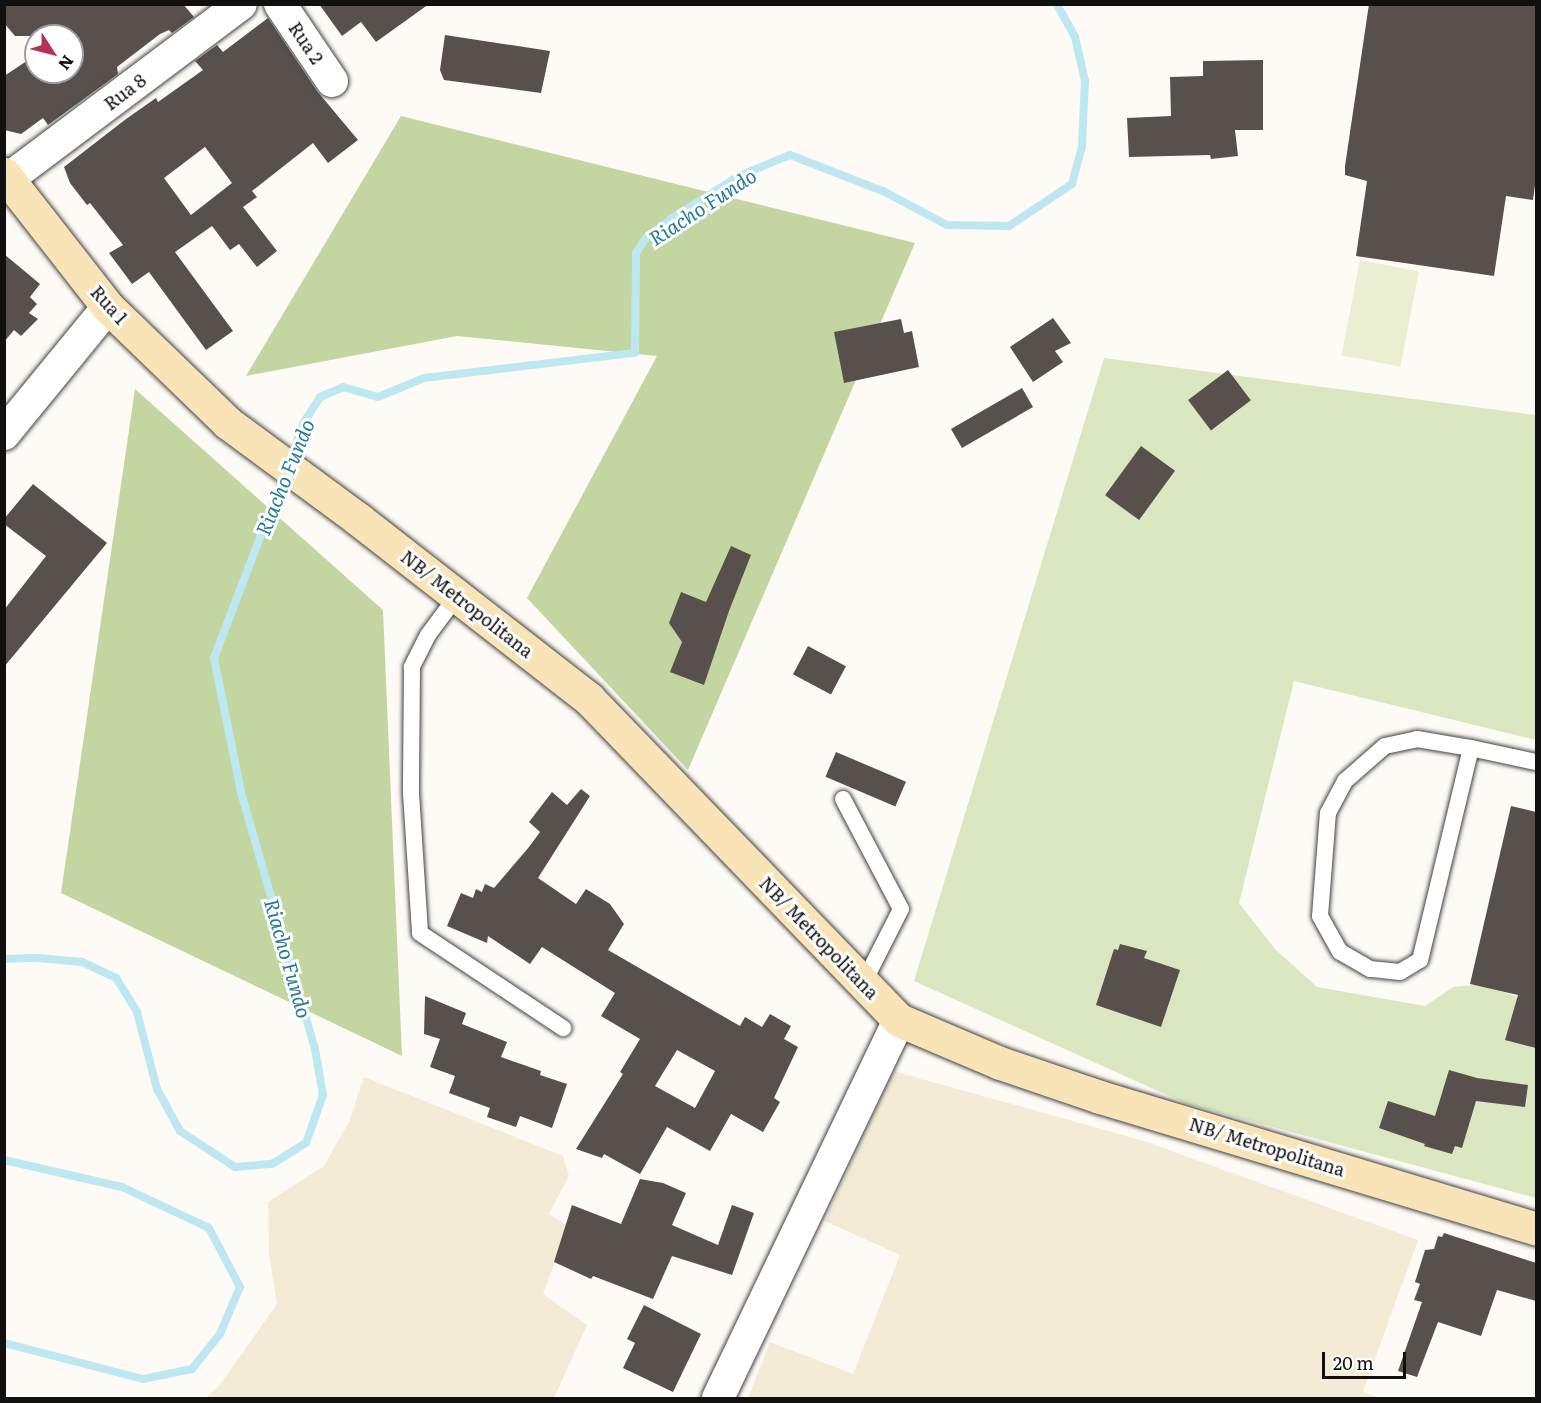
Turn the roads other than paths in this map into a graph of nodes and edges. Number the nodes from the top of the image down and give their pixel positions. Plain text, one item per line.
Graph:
1 (241, 4) edge
2 (280, 4) edge
3 (332, 81) dead end
4 (6, 176) edge
5 (108, 307) junction
6 (228, 423) joint
7 (4, 434) edge
8 (457, 596) junction
9 (1471, 748) junction
10 (1536, 762) edge
11 (843, 799) dead end
12 (864, 984) junction
13 (899, 1020) junction
14 (563, 1028) dead end
15 (1536, 1229) edge
16 (718, 1398) edge

1 - 4 street, Rua 8
2 - 3 street, Rua 2
4 - 5 street, Rua 1
5 - 6 street, Rua 1
5 - 7 street
6 - 8 street, NB/ Metropolitana
8 - 12 street, NB/ Metropolitana
8 - 14 lane
9 - 9 lane
9 - 10 lane
11 - 12 lane
12 - 13 street, NB/ Metropolitana
13 - 15 street, NB/ Metropolitana
13 - 16 street

